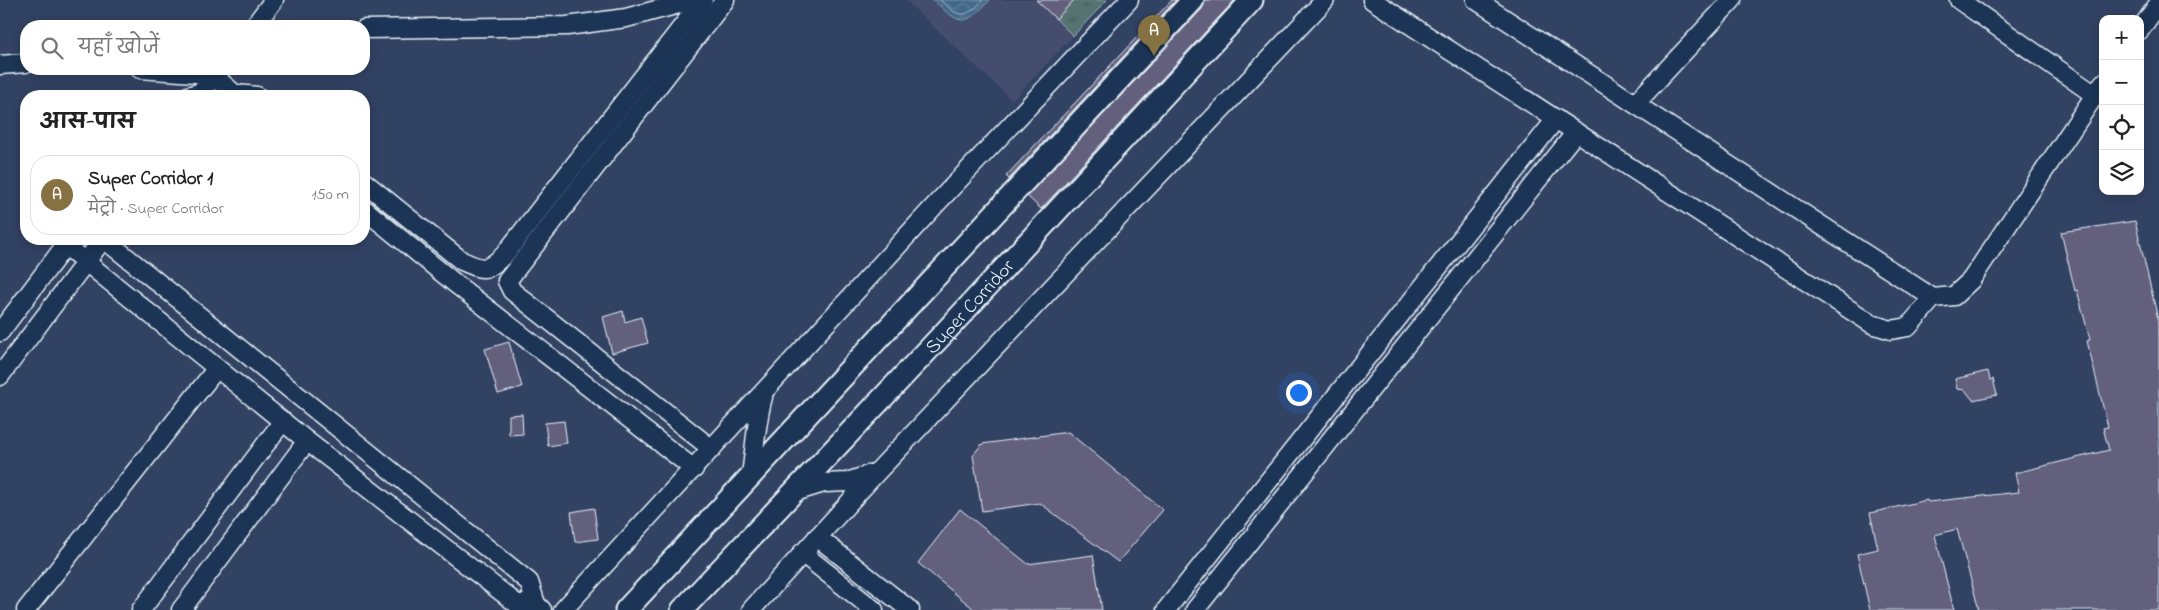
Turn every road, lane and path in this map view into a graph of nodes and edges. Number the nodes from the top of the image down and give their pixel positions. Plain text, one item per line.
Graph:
1 (274, 0) edge
2 (694, 0) edge
3 (703, 0) edge
4 (725, 0) edge
5 (1129, 0) edge
6 (1193, 0) edge
7 (1252, 0) edge
8 (1325, 0) edge
9 (1372, 0) edge
10 (1476, 0) edge
11 (1732, 0) edge
12 (1959, 0) edge
13 (2159, 3) edge
14 (259, 20) edge
15 (2144, 24) edge
16 (370, 29) edge
17 (20, 63) edge
18 (0, 65) edge
19 (216, 75) edge
20 (220, 75) edge
21 (2099, 89) edge
22 (200, 90) edge
23 (233, 90) edge
24 (1635, 104) junction
25 (1556, 119) junction
26 (1576, 132) junction
27 (370, 187) edge
28 (370, 214) edge
29 (66, 245) edge
30 (71, 245) edge
31 (99, 245) edge
32 (110, 245) edge
33 (86, 262) junction
34 (1933, 298) junction
35 (0, 332) edge
36 (217, 368) junction
37 (0, 376) edge
38 (764, 393) junction
39 (283, 421) junction
40 (307, 441) junction
41 (712, 449) junction
42 (694, 469) junction
43 (877, 472) junction
44 (751, 475) junction
45 (795, 492) junction
46 (817, 537) junction
47 (802, 554) junction
48 (539, 607) edge
49 (26, 610) edge
50 (141, 610) edge
51 (181, 610) edge
52 (563, 610) edge
53 (626, 610) edge
54 (682, 610) edge
55 (751, 610) edge
56 (874, 610) edge
57 (910, 610) edge
58 (1166, 610) edge
59 (1195, 610) edge

1 - 14 street
2 - 16 street
3 - 27 street
4 - 41 street
5 - 38 street
6 - 44 main road
7 - 45 main road, Super Corridor
8 - 43 street
9 - 25 street
10 - 24 street
11 - 24 street
12 - 21 street
13 - 15 street
17 - 18 street
19 - 22 street
20 - 23 street
21 - 34 street
24 - 34 street
25 - 26 street
25 - 58 street
26 - 34 street
26 - 59 street
28 - 42 street
29 - 35 street
30 - 33 street
31 - 33 street
32 - 48 street
33 - 36 street
33 - 37 street
36 - 39 street
36 - 49 street
38 - 41 street
38 - 44 street
39 - 40 street
39 - 50 street
40 - 48 street
40 - 51 street
41 - 42 street
42 - 52 street
43 - 45 street
43 - 46 street
44 - 53 main road
45 - 54 main road, Super Corridor
46 - 47 street
46 - 57 street
47 - 55 street
47 - 56 street

